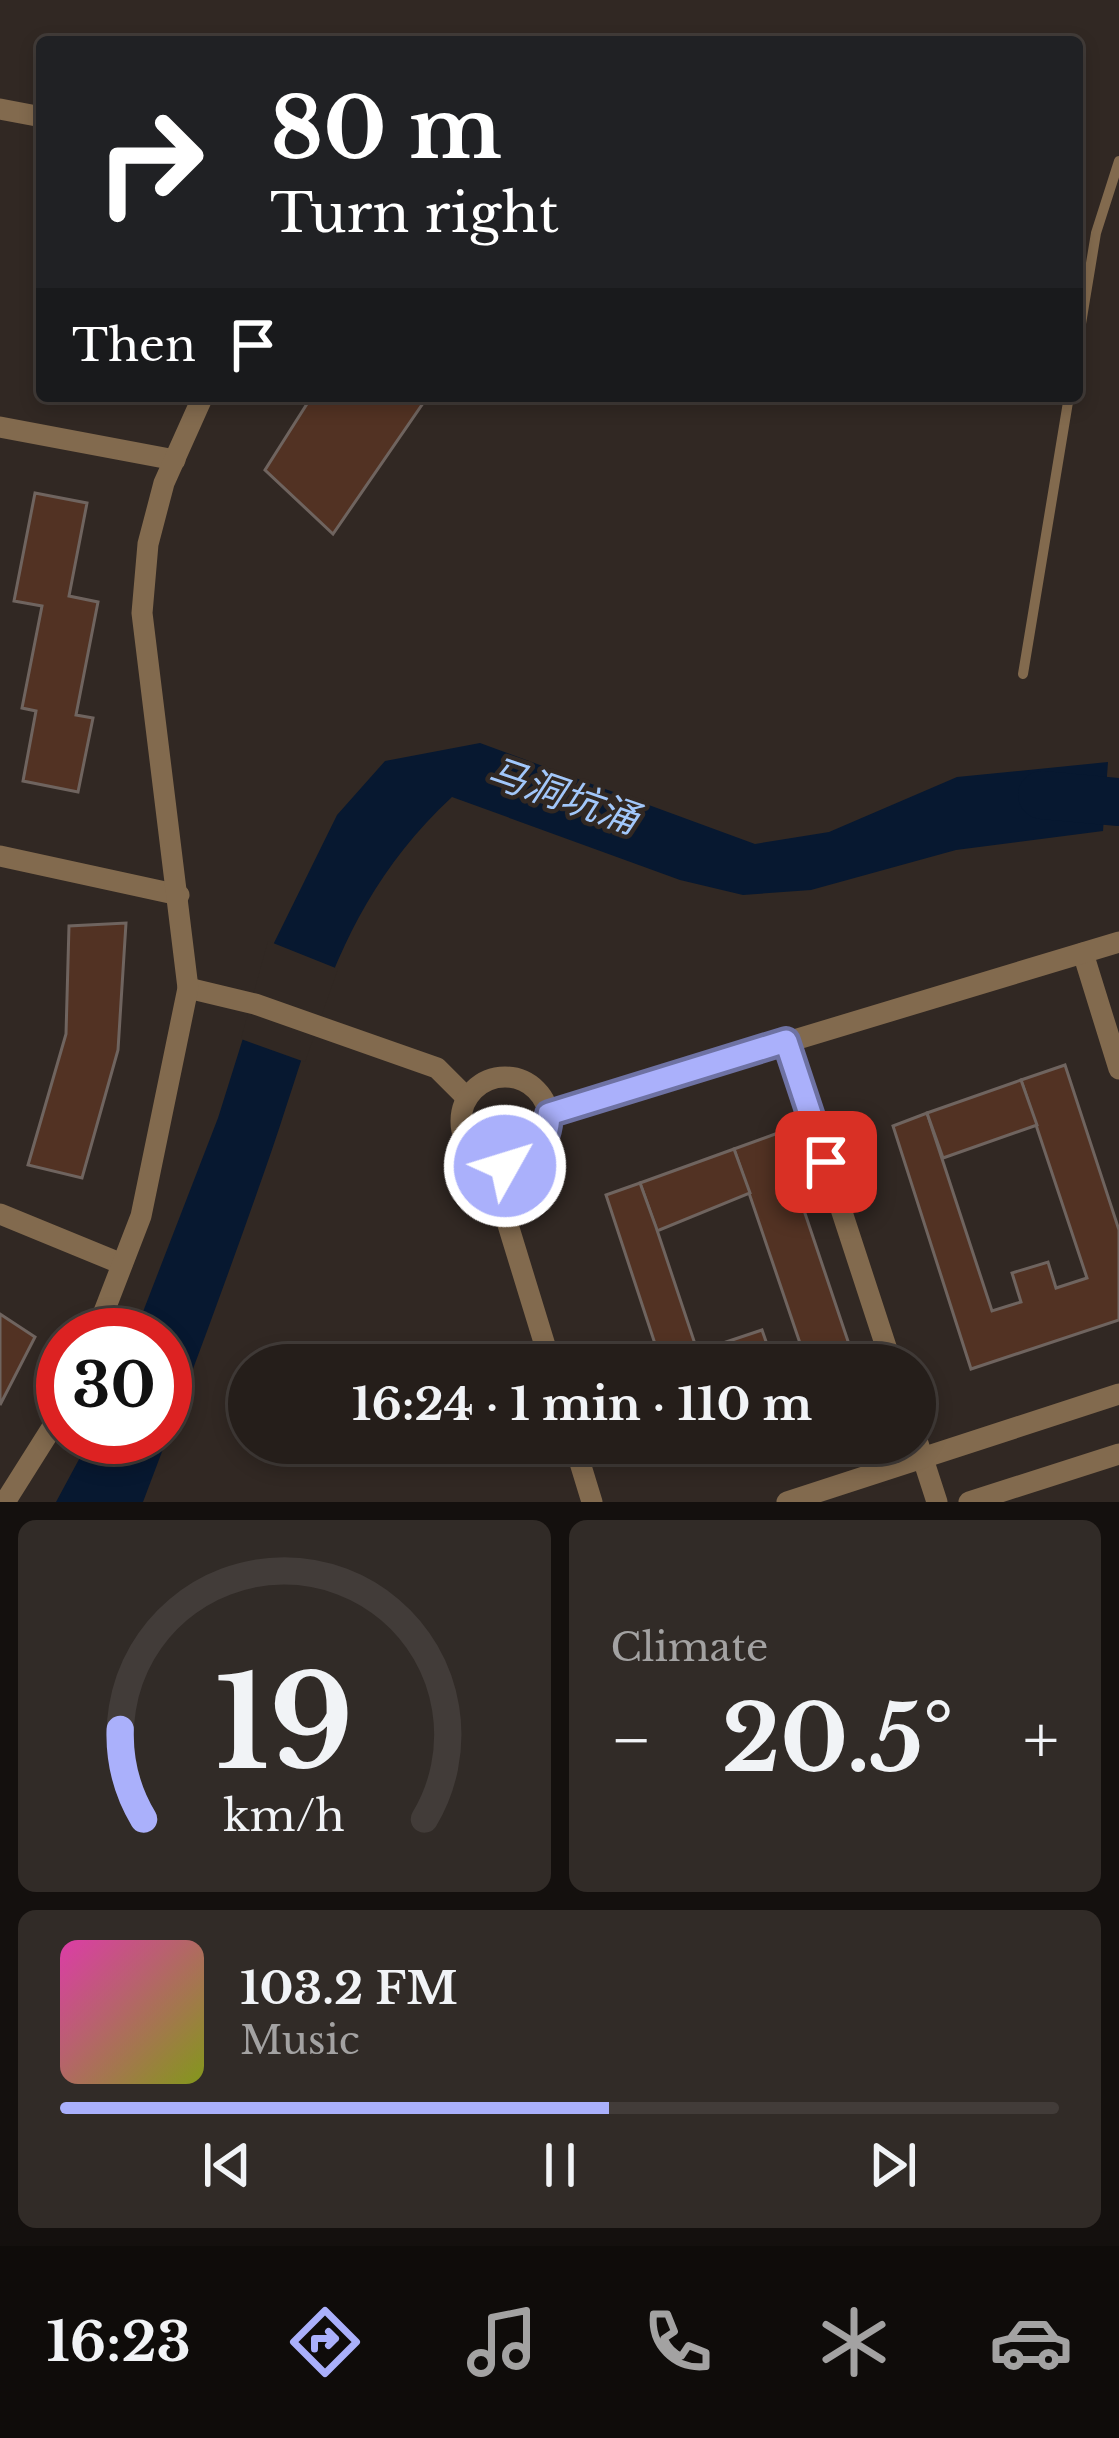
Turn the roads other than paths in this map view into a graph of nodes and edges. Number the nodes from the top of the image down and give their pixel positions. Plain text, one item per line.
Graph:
1 (0, 109) edge
2 (36, 116) edge
3 (1119, 161) edge
4 (1083, 312) edge
5 (200, 402) edge
6 (1068, 402) edge
7 (0, 427) edge
8 (175, 460) junction
9 (1023, 674) dead end
10 (0, 856) edge
11 (179, 895) junction
12 (1119, 942) edge
13 (1083, 953) junction
14 (188, 988) junction
15 (786, 1041) junction
16 (1119, 1069) edge
17 (467, 1098) junction
18 (549, 1114) junction
19 (490, 1163) junction
20 (0, 1214) edge
21 (122, 1264) junction
22 (105, 1308) edge
23 (545, 1344) edge
24 (885, 1344) edge
25 (1119, 1394) edge
26 (36, 1453) edge
27 (936, 1454) edge
28 (1119, 1454) edge
29 (580, 1464) edge
30 (904, 1464) edge
31 (925, 1464) edge
32 (5, 1502) edge
33 (592, 1502) edge
34 (787, 1502) edge
35 (938, 1502) edge
36 (969, 1502) edge

1 - 2 street
3 - 4 lane
5 - 8 street
6 - 9 lane
7 - 8 street
8 - 11 street
10 - 11 street
11 - 14 street
12 - 13 street
13 - 15 street
13 - 16 street
14 - 17 street
14 - 21 street
15 - 18 street
15 - 24 street
17 - 18 street
17 - 19 street
18 - 19 street
19 - 23 street
20 - 21 street
21 - 22 street
25 - 27 street
26 - 32 street
28 - 36 street
29 - 33 street
30 - 34 street
31 - 35 street

